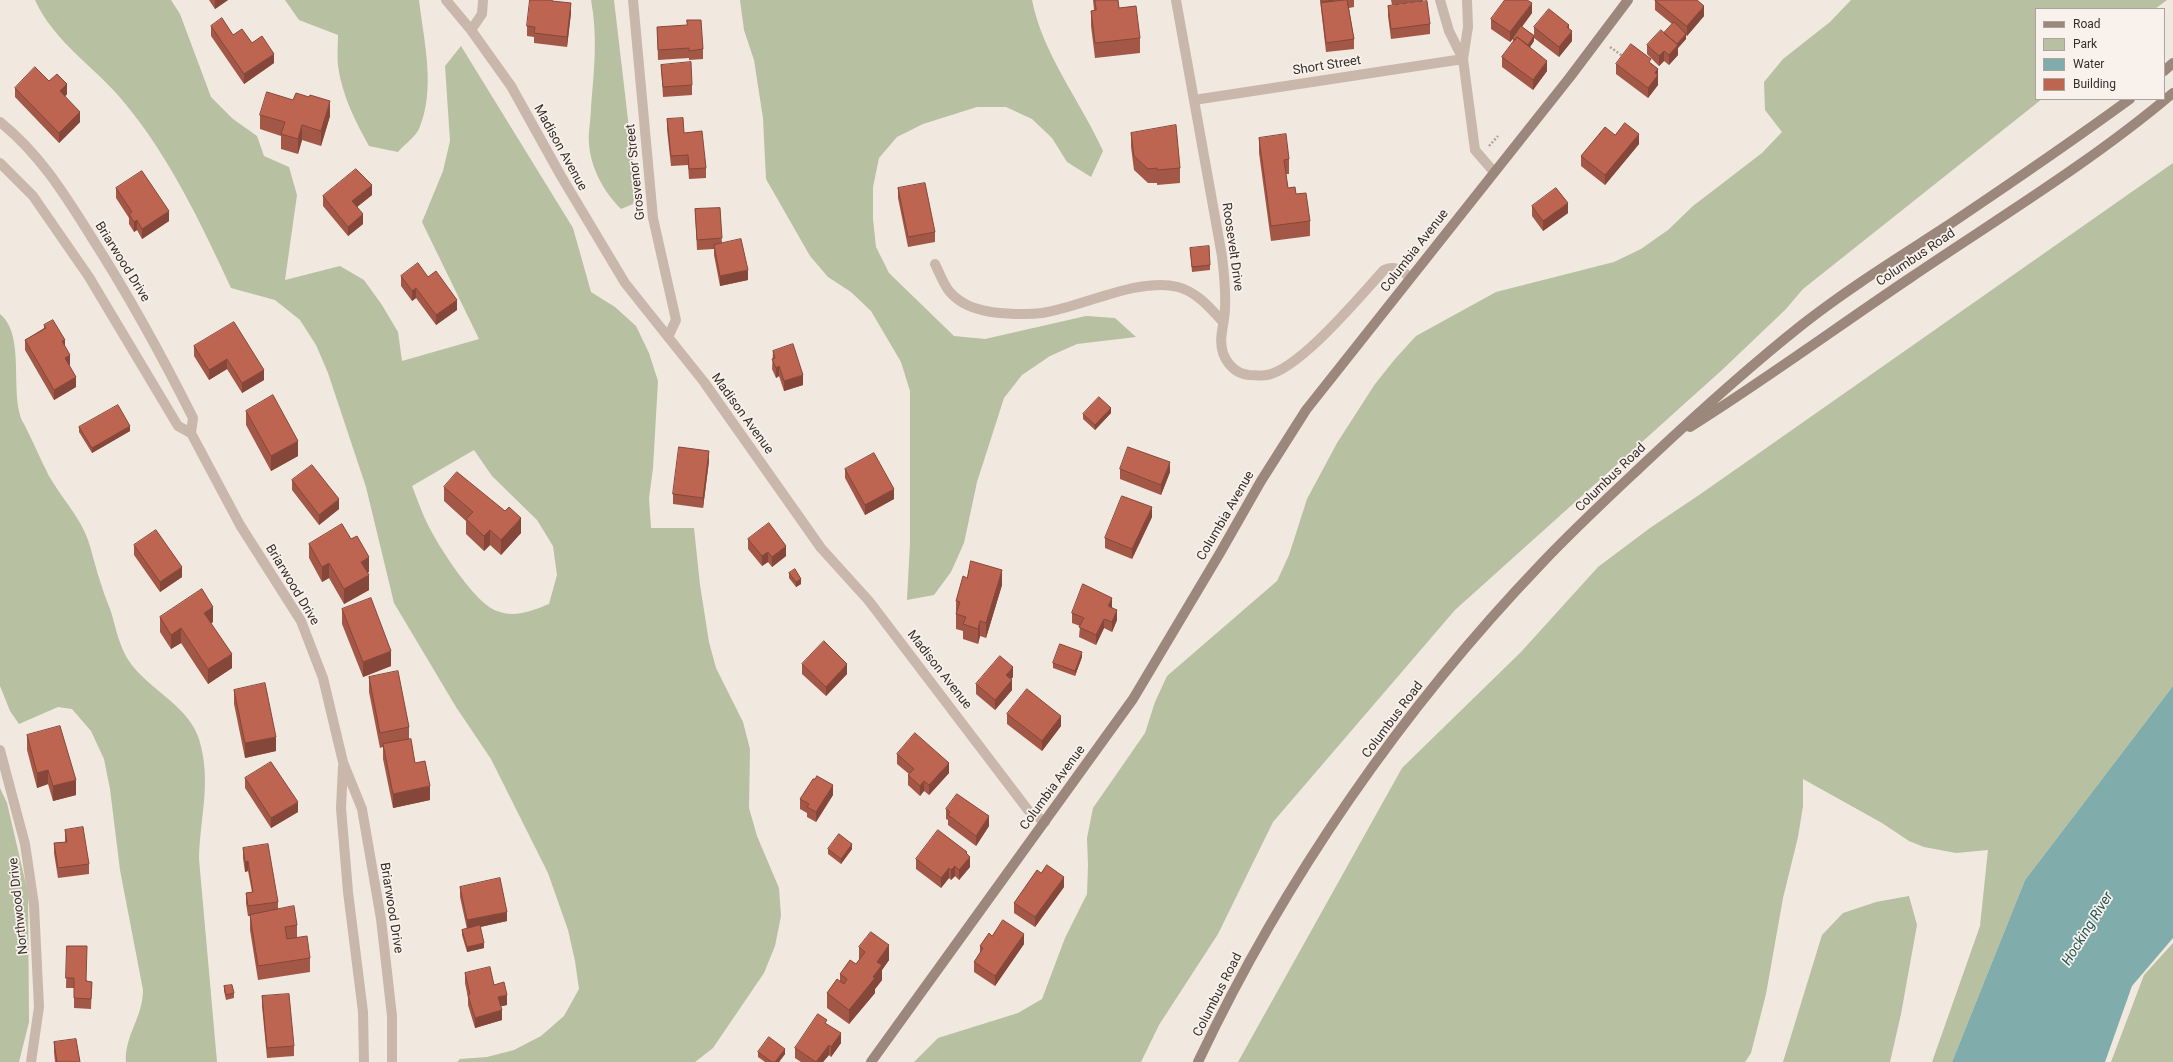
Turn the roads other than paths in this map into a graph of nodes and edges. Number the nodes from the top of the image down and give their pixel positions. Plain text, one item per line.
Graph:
1 (446, 0) edge
2 (483, 0) edge
3 (632, 0) edge
4 (1176, 0) edge
5 (1440, 0) edge
6 (1467, 0) edge
7 (1628, 0) edge
8 (471, 30) junction
9 (1464, 58) junction
10 (2173, 63) edge
11 (2165, 70) edge
12 (2173, 94) edge
13 (1194, 100) junction
14 (2129, 100) edge
15 (0, 122) edge
16 (0, 163) edge
17 (1494, 172) junction
18 (935, 264) dead end
19 (1410, 277) junction
20 (1222, 322) junction
21 (668, 337) junction
22 (191, 433) junction
23 (1670, 440) junction
24 (0, 750) edge
25 (343, 762) junction
26 (1045, 822) junction
27 (31, 1062) edge
28 (364, 1062) edge
29 (392, 1062) edge
30 (871, 1062) edge
31 (1198, 1062) edge

1 - 8 street, Madison Avenue
2 - 8 street
3 - 21 street, Grosvenor Street
4 - 13 street, Roosevelt Drive
5 - 9 street
6 - 9 street
7 - 17 main road, Columbia Avenue
8 - 21 street, Madison Avenue
9 - 13 street, Short Street
9 - 17 street
10 - 11 main road
12 - 23 main road, Columbus Road
13 - 20 street, Roosevelt Drive
14 - 23 main road, Columbus Road
15 - 22 street, Briarwood Drive
16 - 22 street, Briarwood Drive
17 - 19 main road, Columbia Avenue
18 - 20 street
19 - 20 street, Roosevelt Drive
19 - 26 main road, Columbia Avenue
21 - 26 street, Madison Avenue
22 - 25 street, Briarwood Drive
23 - 31 main road, Columbus Road
24 - 27 street, Northwood Drive
25 - 28 street, Briarwood Drive
25 - 29 street, Briarwood Drive
26 - 30 main road, Columbia Avenue

